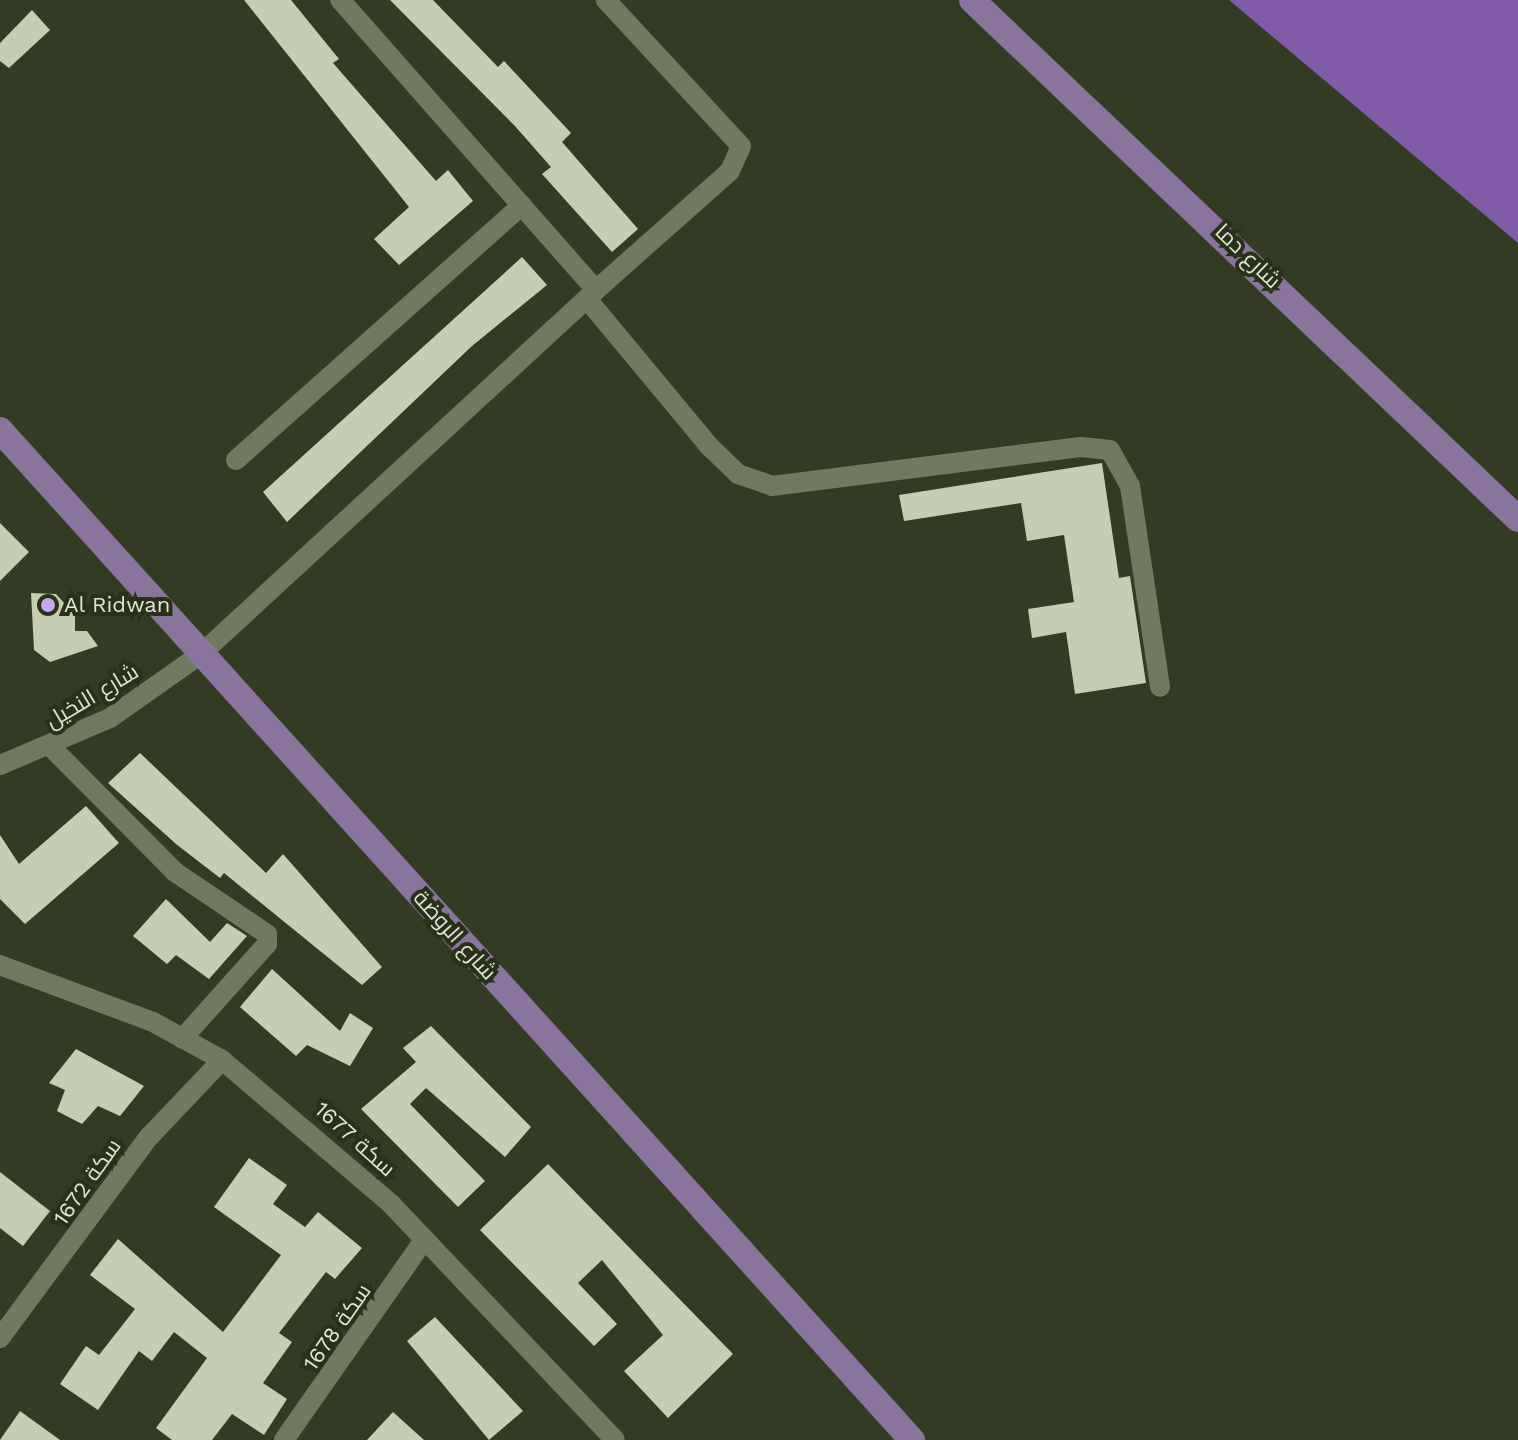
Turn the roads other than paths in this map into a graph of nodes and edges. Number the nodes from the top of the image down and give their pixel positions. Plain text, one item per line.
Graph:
1 (340, 0) edge
2 (606, 0) edge
3 (972, 0) edge
4 (522, 205) junction
5 (592, 294) junction
6 (0, 430) edge
7 (236, 460) dead end
8 (1518, 519) edge
9 (201, 654) junction
10 (1160, 687) dead end
11 (52, 748) junction
12 (0, 765) edge
13 (0, 965) edge
14 (182, 1039) junction
15 (222, 1060) junction
16 (424, 1240) junction
17 (0, 1338) edge
18 (289, 1438) edge
19 (615, 1440) edge
20 (912, 1440) edge

1 - 4 street
2 - 5 street, شارع النخيل
3 - 8 main road, شارع دما
4 - 5 street
4 - 7 street
5 - 9 street, شارع النخيل
5 - 10 street
6 - 9 main road, شارع الروضة
9 - 11 street, شارع النخيل
9 - 20 main road, شارع الروضة
11 - 12 street, شارع النخيل
11 - 14 street
13 - 14 street, سكة 1677
14 - 15 street, سكة 1677
15 - 16 street, سكة 1677
15 - 17 street, سكة 1672
16 - 18 street, سكة 1678
16 - 19 street, سكة 1677

